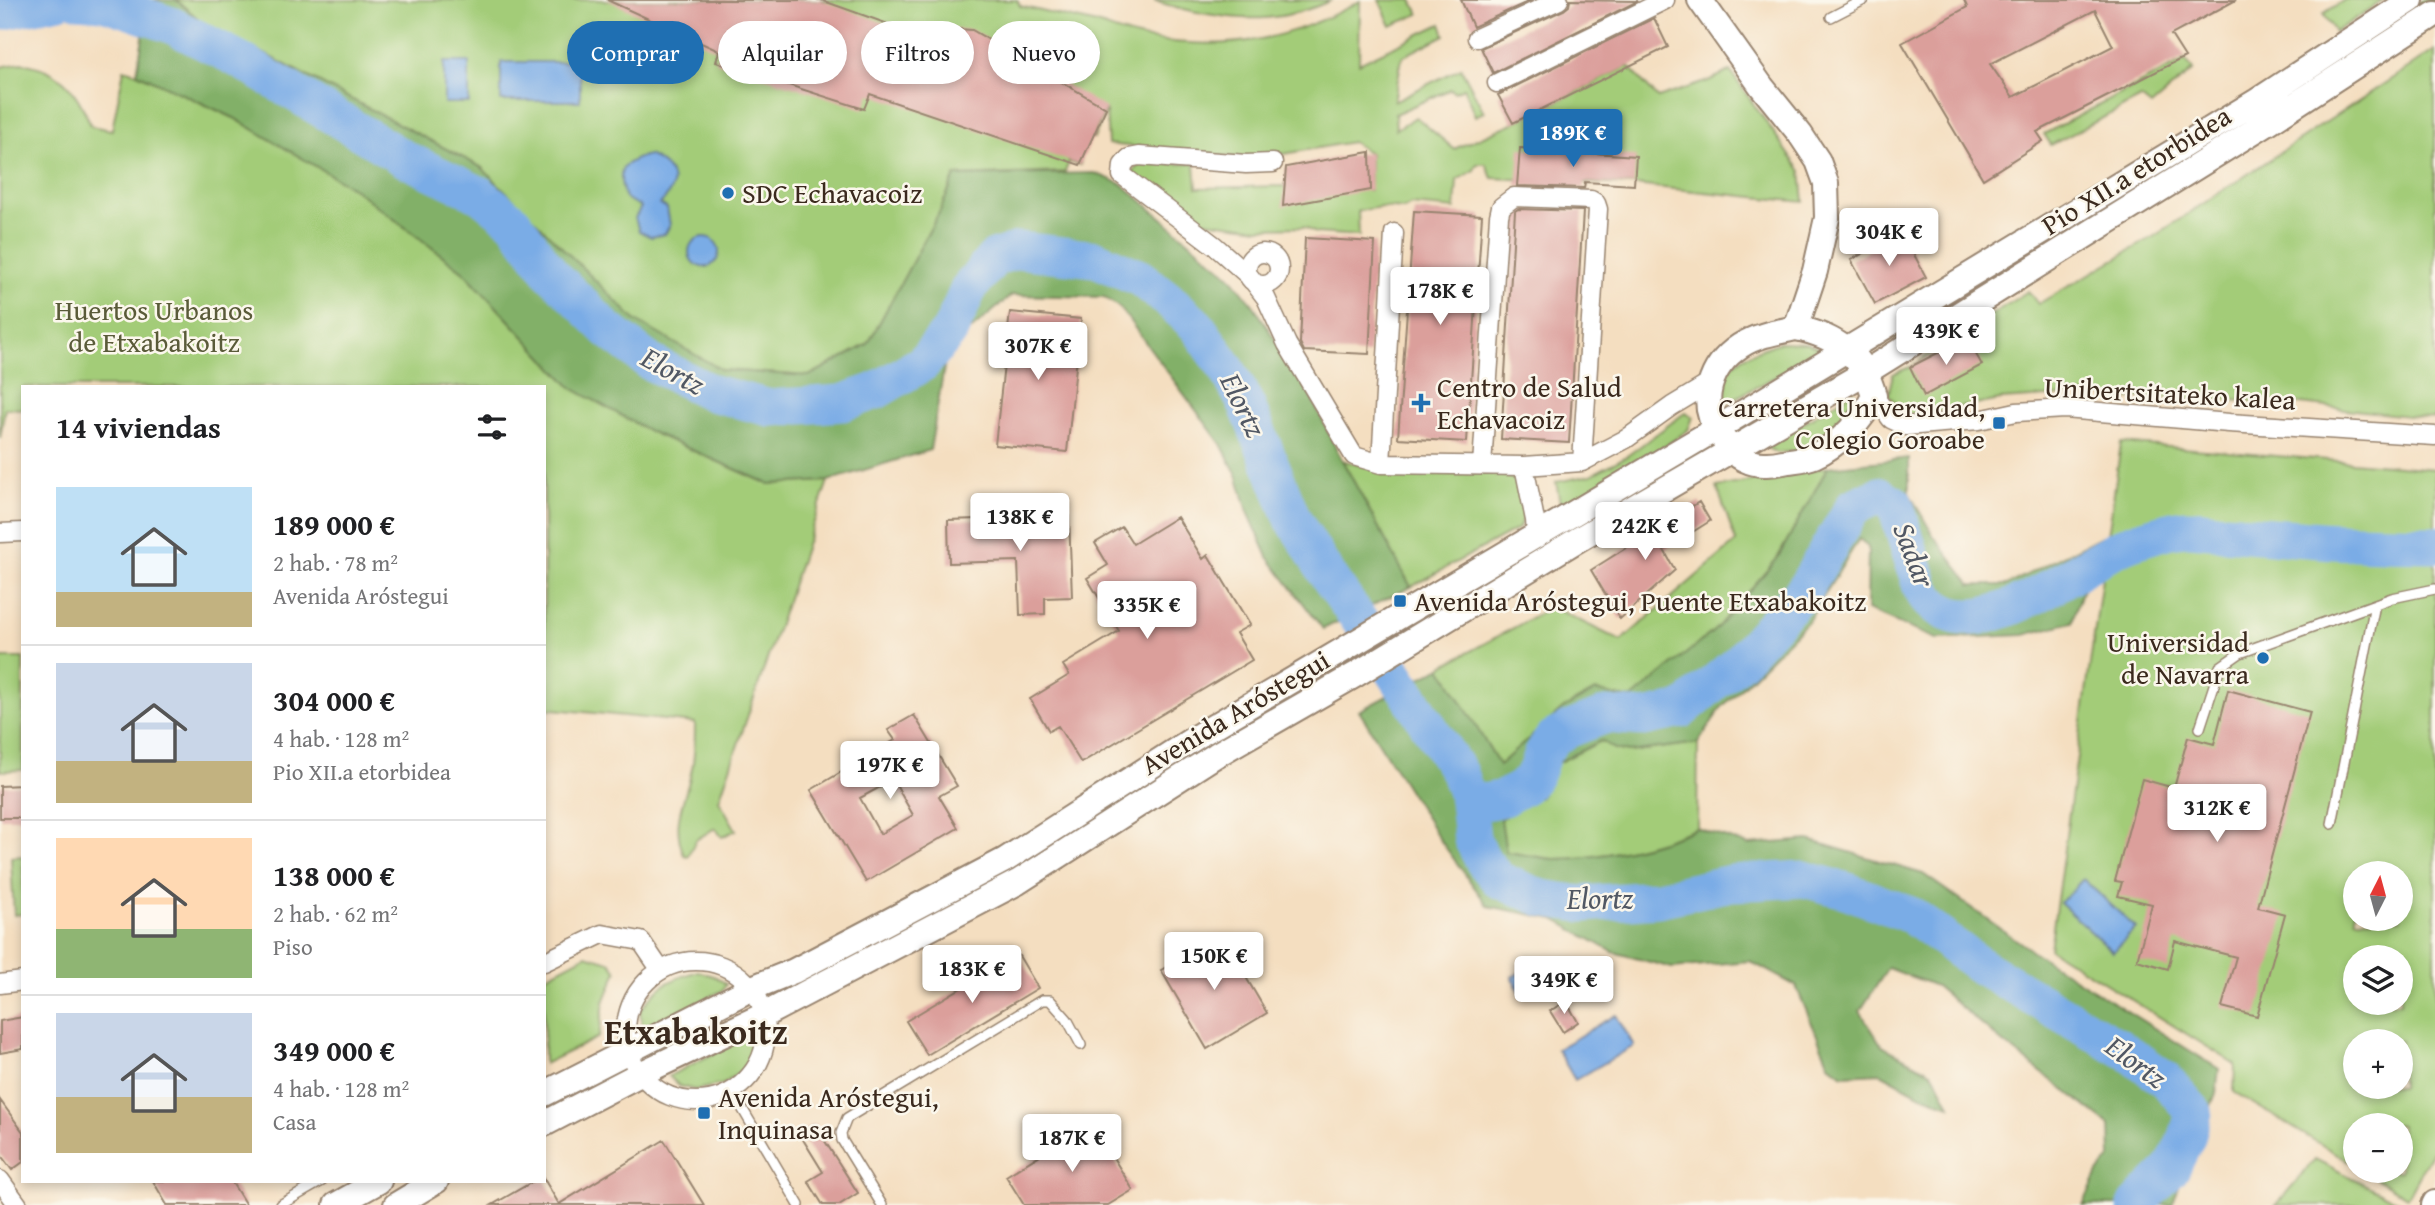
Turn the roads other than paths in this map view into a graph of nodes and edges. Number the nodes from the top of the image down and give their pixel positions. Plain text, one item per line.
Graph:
1 (1559, 0) edge
2 (1664, 0) edge
3 (1700, 0) edge
4 (1864, 0) edge
5 (2411, 0) edge
6 (2435, 14) edge
7 (1831, 17) dead end
8 (1477, 38) dead end
9 (1497, 83) dead end
10 (1273, 163) dead end
11 (1394, 233) dead end
12 (1215, 246) junction
13 (1255, 256) junction
14 (1279, 272) junction
15 (1250, 277) junction
16 (1274, 315) junction
17 (1796, 328) junction
18 (1846, 348) junction
19 (1866, 372) junction
20 (1710, 383) junction
21 (1874, 396) junction
22 (1716, 429) junction
23 (2435, 436) edge
24 (1731, 450) junction
25 (1582, 462) junction
26 (1381, 464) junction
27 (1482, 465) junction
28 (1524, 466) junction
29 (21, 532) edge
30 (0, 533) edge
31 (1535, 534) junction
32 (2435, 589) edge
33 (2375, 604) junction
34 (2200, 728) dead end
35 (2332, 824) dead end
36 (546, 961) edge
37 (660, 969) junction
38 (21, 981) edge
39 (0, 984) edge
40 (752, 988) junction
41 (764, 1015) junction
42 (1081, 1045) dead end
43 (628, 1052) junction
44 (640, 1074) junction
45 (732, 1091) junction
46 (546, 1093) edge
47 (546, 1123) edge
48 (0, 1180) edge
49 (318, 1183) edge
50 (375, 1183) edge
51 (433, 1183) edge
52 (18, 1205) edge
53 (279, 1205) edge
54 (336, 1205) edge
55 (396, 1205) edge
56 (799, 1205) edge
57 (882, 1205) edge

1 - 8 street
2 - 9 street
3 - 17 main road
4 - 7 lane
5 - 18 main road, Pio XII.a etorbidea
6 - 19 main road, Pio XII.a etorbidea
10 - 12 street
11 - 26 street
12 - 13 street
12 - 15 street
13 - 14 street
13 - 15 street
14 - 15 street
14 - 16 street
15 - 16 street
16 - 26 street
17 - 18 main road
17 - 20 main road
18 - 19 main road
18 - 22 main road, Avenida Aróstegui
19 - 21 main road
19 - 24 main road, Avenida Aróstegui
20 - 22 main road
20 - 25 street
21 - 23 street, Unibertsitateko kalea
21 - 24 main road
22 - 24 main road
22 - 31 main road, Avenida Aróstegui
24 - 41 main road, Avenida Aróstegui
25 - 27 street
25 - 28 street
26 - 27 street
27 - 28 street
28 - 31 street
29 - 30 street
31 - 40 main road, Avenida Aróstegui
32 - 33 lane
33 - 34 lane
33 - 35 lane
36 - 37 street
37 - 40 street
37 - 43 street
38 - 39 street
40 - 41 street
40 - 43 main road, Avenida Aróstegui
41 - 44 main road, Avenida Aróstegui
41 - 45 street
42 - 57 lane
43 - 44 street
43 - 46 main road, Avenida Aróstegui
44 - 45 street
44 - 47 main road, Avenida Aróstegui
45 - 56 lane
48 - 52 street
49 - 53 lane
50 - 54 main road
51 - 55 main road

